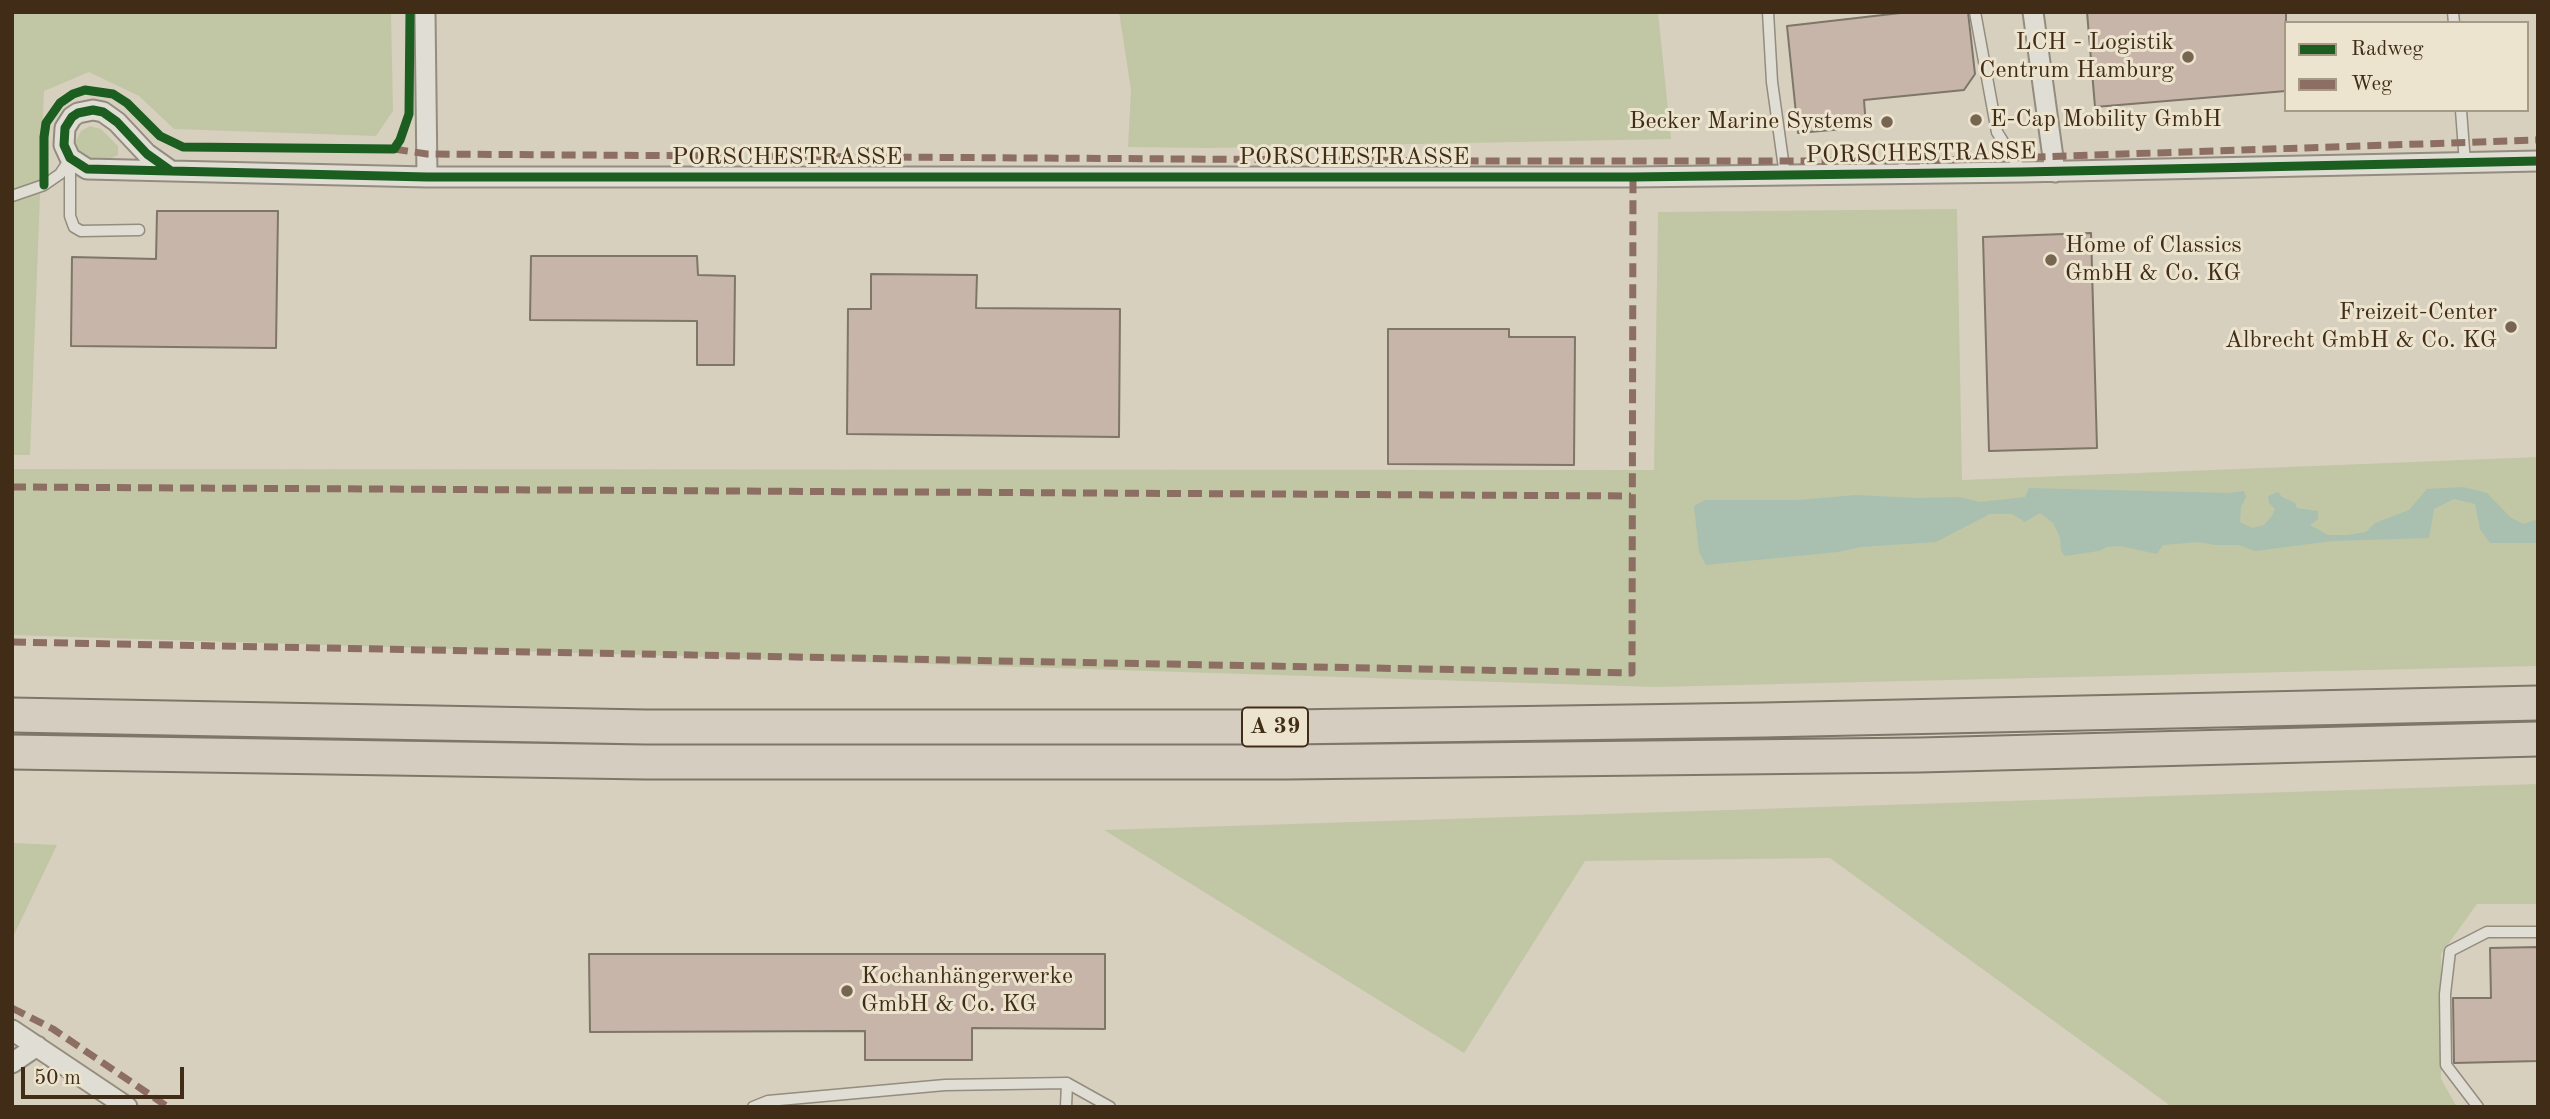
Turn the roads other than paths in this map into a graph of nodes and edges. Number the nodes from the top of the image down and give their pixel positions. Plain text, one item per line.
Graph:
1 (425, 12) edge
2 (1768, 12) edge
3 (1975, 12) edge
4 (2033, 12) edge
5 (2461, 112) edge
6 (70, 158) junction
7 (2538, 161) edge
8 (2465, 163) junction
9 (171, 172) junction
10 (2022, 172) junction
11 (2056, 172) junction
12 (1785, 175) junction
13 (427, 177) junction
14 (12, 196) edge
15 (139, 230) dead end
16 (2538, 703) edge
17 (12, 715) edge
18 (2538, 739) edge
19 (12, 752) edge
20 (2538, 932) edge
21 (12, 1030) edge
22 (37, 1046) junction
23 (12, 1063) edge
24 (1067, 1083) junction
25 (127, 1107) edge
26 (753, 1107) edge
27 (1066, 1107) edge
28 (1110, 1107) edge
29 (2478, 1107) edge

1 - 13 street
2 - 12 lane
3 - 10 lane
4 - 11 street
5 - 8 lane
6 - 9 street, PORSCHESTRASSE
6 - 9 street
6 - 14 lane
6 - 15 lane
7 - 8 street, PORSCHESTRASSE
8 - 11 street, PORSCHESTRASSE
9 - 13 street, PORSCHESTRASSE
10 - 11 street, PORSCHESTRASSE
10 - 12 street, PORSCHESTRASSE
12 - 13 street, PORSCHESTRASSE
16 - 17 highway, A 39
18 - 19 highway, A 39
20 - 29 lane
21 - 22 street
22 - 23 street
22 - 25 street
24 - 26 lane
24 - 27 lane
24 - 28 lane

